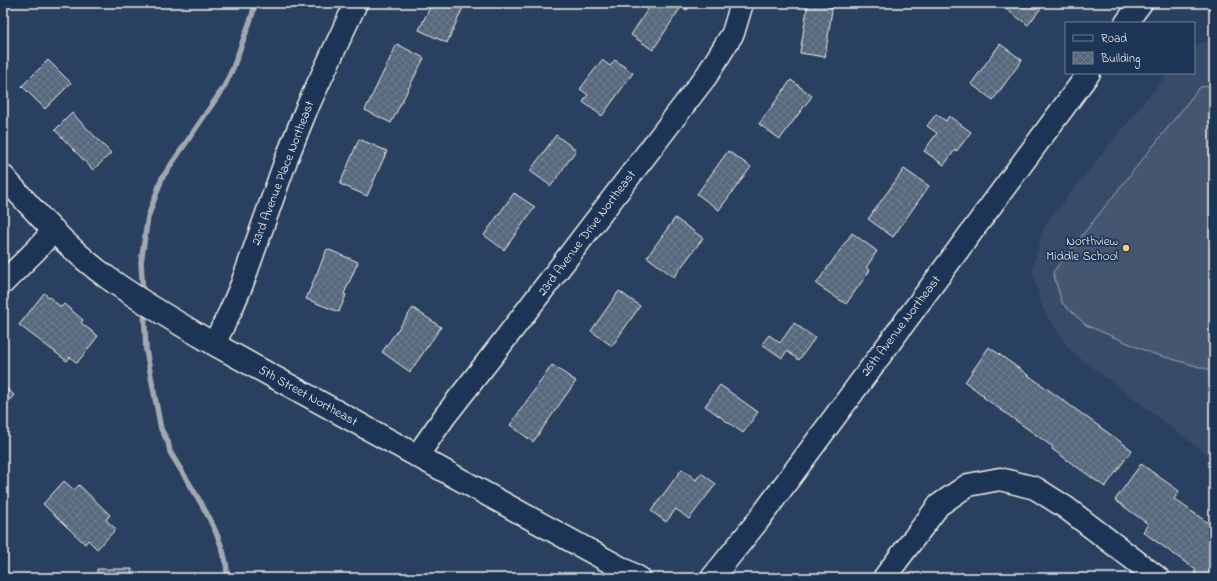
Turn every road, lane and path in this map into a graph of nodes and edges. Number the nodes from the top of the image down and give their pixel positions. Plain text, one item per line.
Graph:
1 (356, 3) edge
2 (742, 3) edge
3 (1141, 3) edge
4 (1127, 22) edge
5 (1088, 74) edge
6 (3, 176) edge
7 (54, 230) junction
8 (3, 283) edge
9 (214, 344) junction
10 (417, 456) junction
11 (639, 578) edge
12 (712, 578) edge
13 (884, 578) edge
14 (1158, 578) edge

1 - 9 street, 23rd Avenue Place Northeast
2 - 10 street, 23rd Avenue Drive Northeast
3 - 4 street
5 - 12 street, 26th Avenue Northeast
6 - 7 street, 5th Street Northeast
7 - 8 street
7 - 9 street, 5th Street Northeast
9 - 10 street, 5th Street Northeast
10 - 11 street, 5th Street Northeast
13 - 14 street

